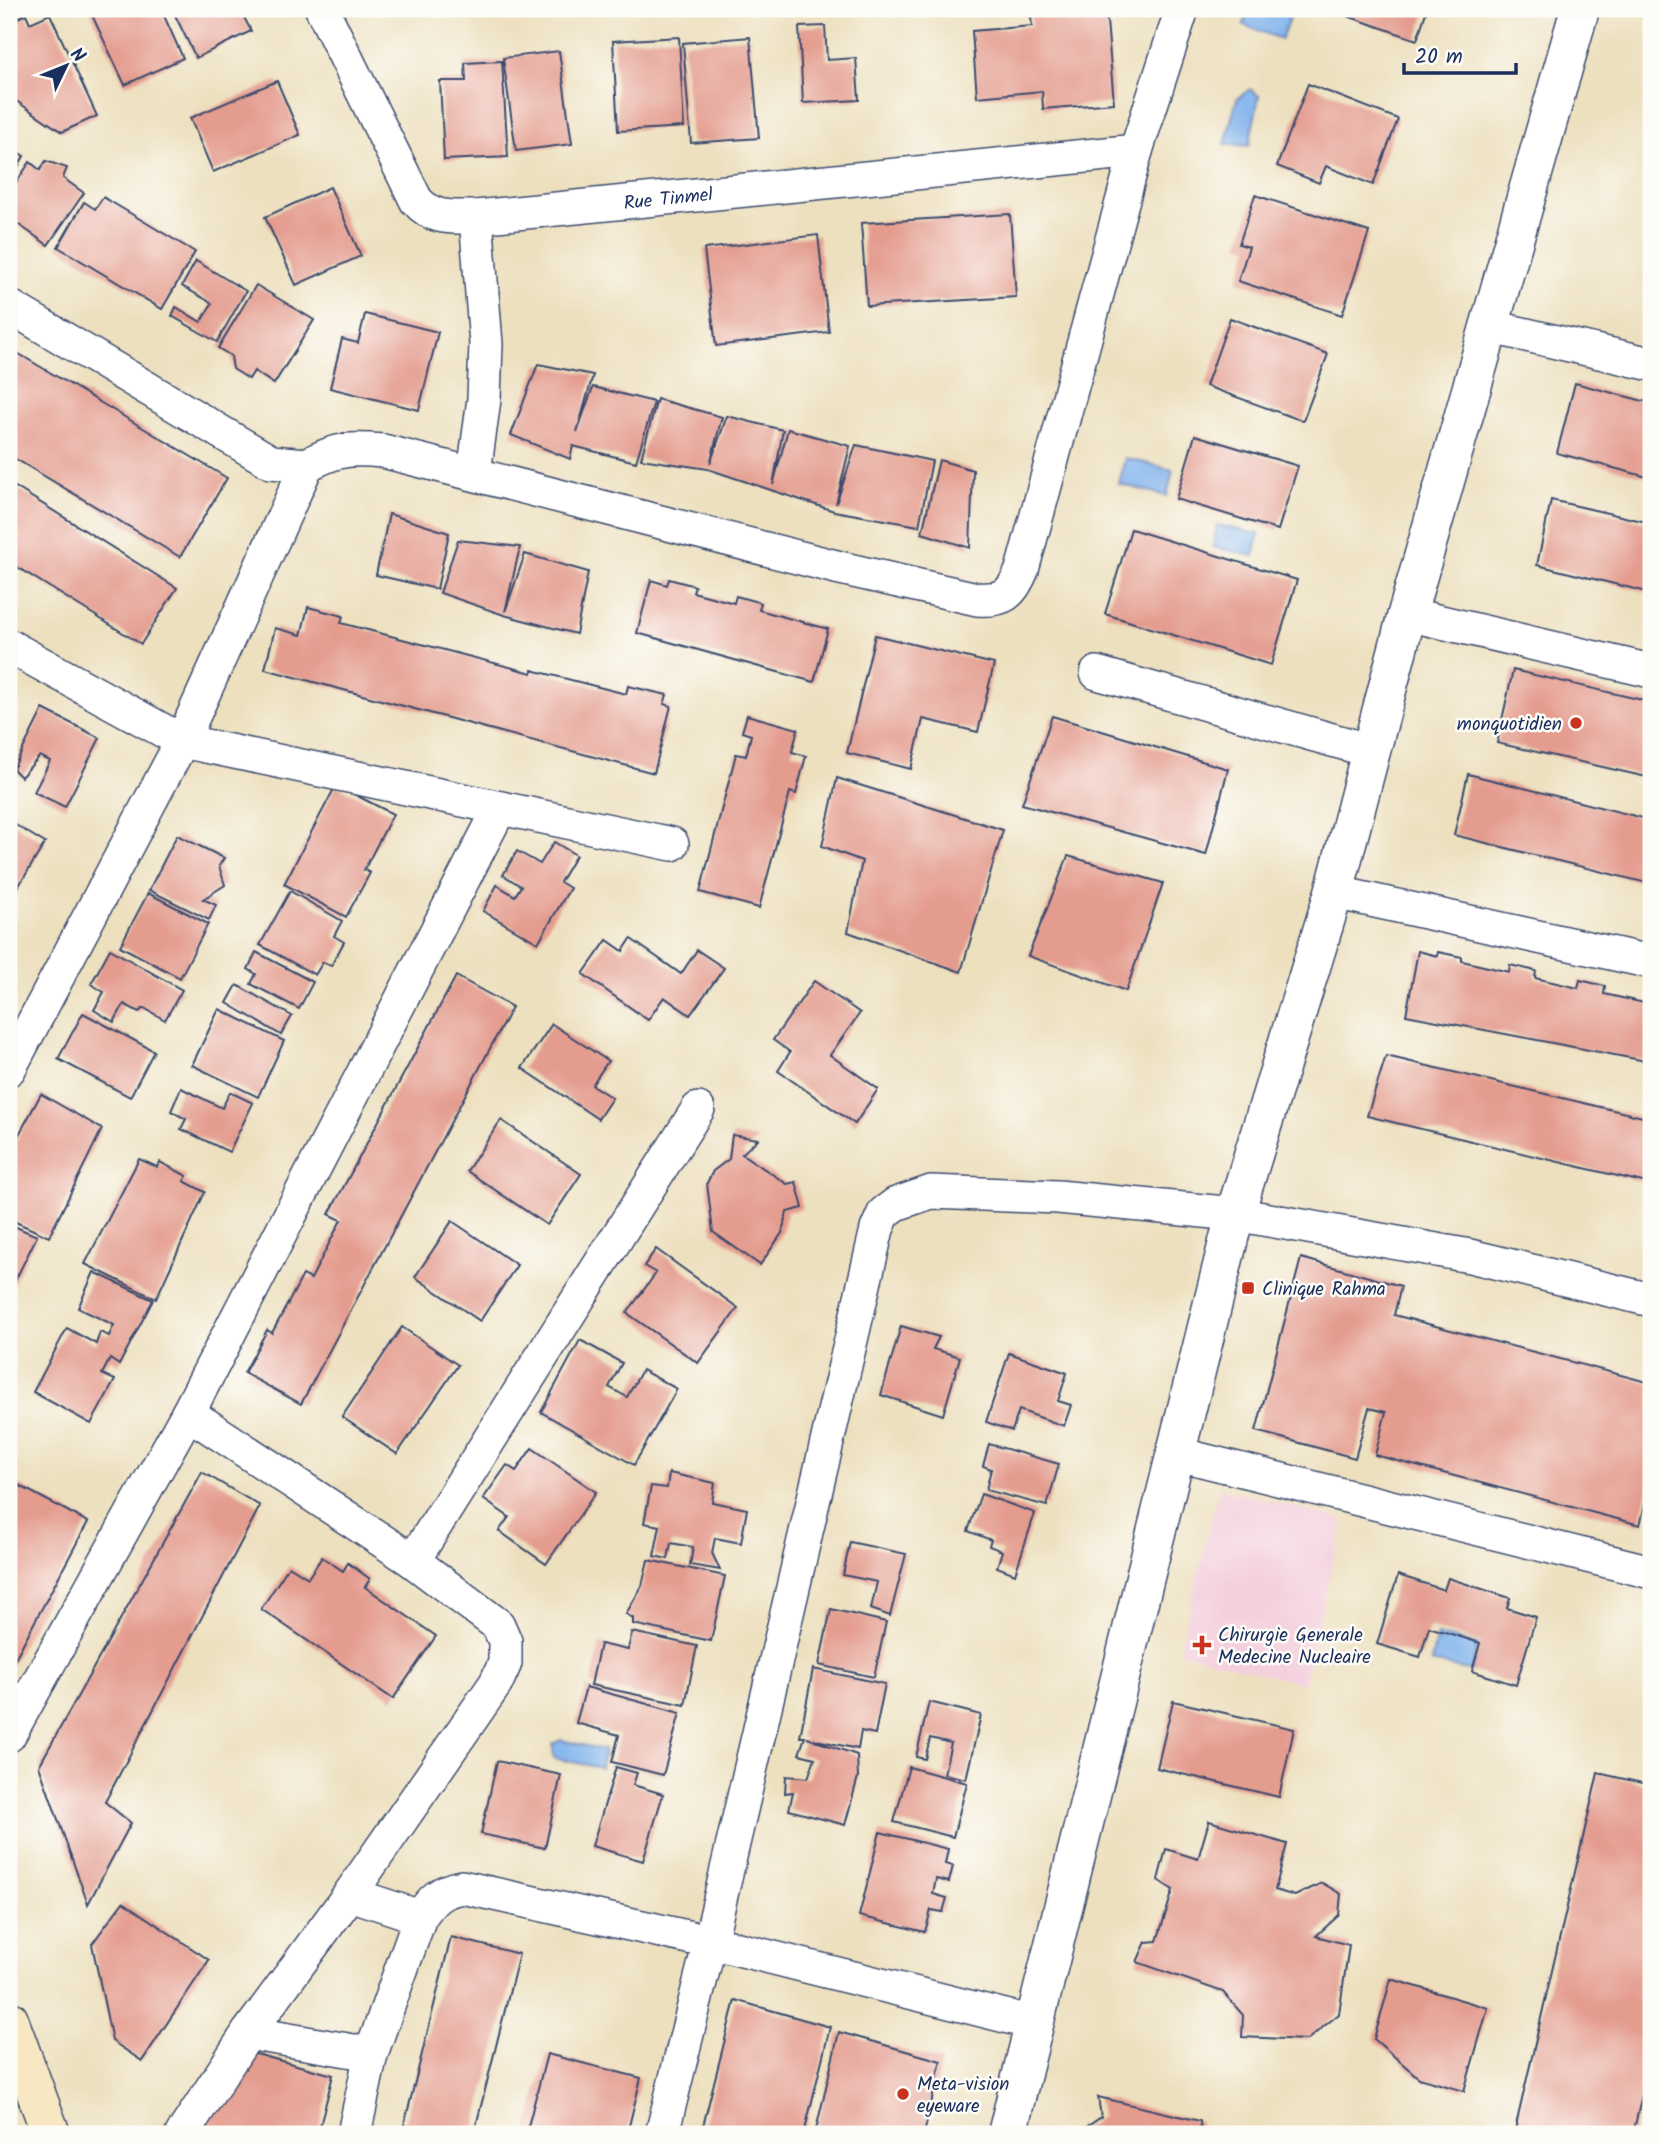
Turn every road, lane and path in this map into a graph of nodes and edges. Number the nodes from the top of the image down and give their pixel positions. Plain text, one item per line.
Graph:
1 (322, 9) edge
2 (1182, 9) edge
3 (1580, 9) edge
4 (1136, 151) junction
5 (476, 217) junction
6 (9, 306) edge
7 (1488, 327) junction
8 (1651, 364) edge
9 (307, 465) junction
10 (474, 473) junction
11 (1407, 614) junction
12 (9, 646) edge
13 (1651, 671) edge
14 (1097, 673) dead end
15 (182, 741) junction
16 (1371, 751) junction
17 (500, 808) junction
18 (672, 844) dead end
19 (1334, 892) junction
20 (1651, 962) edge
21 (9, 1069) edge
22 (698, 1109) dead end
23 (1235, 1214) junction
24 (1651, 1300) edge
25 (188, 1413) junction
26 (1174, 1453) junction
27 (413, 1561) junction
28 (1651, 1572) edge
29 (9, 1735) edge
30 (350, 1894) junction
31 (420, 1917) junction
32 (710, 1942) junction
33 (9, 2020) edge
34 (1033, 2024) junction
35 (248, 2033) junction
36 (371, 2054) junction
37 (51, 2134) edge
38 (182, 2134) edge
39 (354, 2134) edge
40 (662, 2134) edge
41 (1007, 2134) edge

1 - 5 street, Rue Tinmel
2 - 4 street
3 - 7 street
4 - 5 street, Rue Tinmel
4 - 10 street
5 - 10 street
6 - 9 street
7 - 8 street
7 - 11 street
9 - 10 street
9 - 15 street
11 - 13 street
11 - 16 street
12 - 15 street
14 - 16 street
15 - 17 street
15 - 21 street
16 - 19 street
17 - 18 street
17 - 25 street
19 - 20 street
19 - 23 street
22 - 27 street
23 - 24 street
23 - 26 street
23 - 32 street
25 - 27 street
25 - 29 street
26 - 28 street
26 - 34 street
27 - 30 street
30 - 31 street
30 - 35 street
31 - 32 street
31 - 36 street
32 - 34 street
32 - 40 street
33 - 37 main road
34 - 41 street
35 - 36 street
35 - 38 street
36 - 39 street

